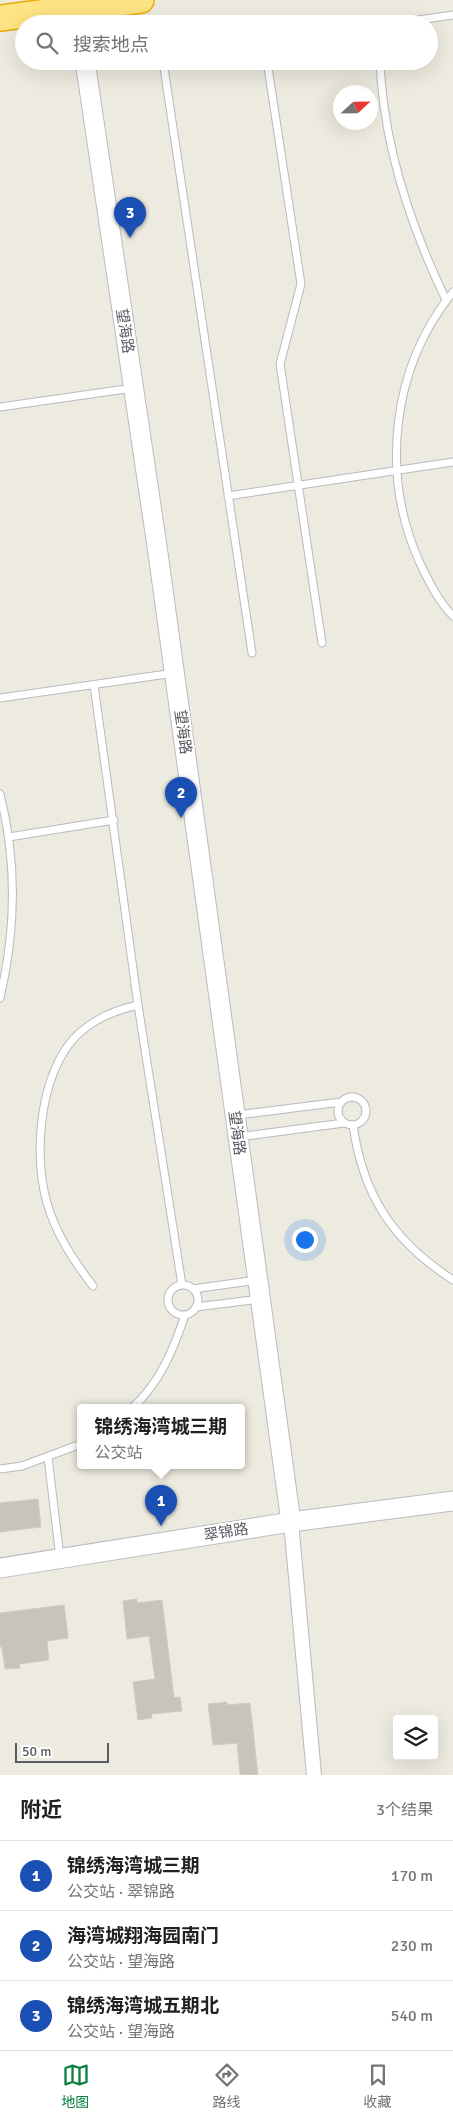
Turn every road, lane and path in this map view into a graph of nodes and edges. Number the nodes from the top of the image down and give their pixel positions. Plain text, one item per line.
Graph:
1 (141, 0) edge
2 (78, 11) edge
3 (33, 15) edge
4 (453, 15) edge
5 (15, 17) edge
6 (438, 17) edge
7 (0, 18) edge
8 (86, 70) edge
9 (164, 70) edge
10 (268, 70) edge
11 (381, 70) edge
12 (453, 292) edge
13 (446, 300) junction
14 (134, 388) junction
15 (0, 407) edge
16 (453, 462) edge
17 (396, 470) junction
18 (298, 486) junction
19 (228, 496) junction
20 (453, 616) edge
21 (322, 643) dead end
22 (252, 653) dead end
23 (175, 673) junction
24 (94, 685) junction
25 (0, 698) edge
26 (0, 794) edge
27 (114, 820) junction
28 (9, 837) junction
29 (0, 998) edge
30 (138, 1004) junction
31 (341, 1102) junction
32 (235, 1116) junction
33 (344, 1123) junction
34 (353, 1125) junction
35 (238, 1137) junction
36 (453, 1280) edge
37 (182, 1285) junction
38 (93, 1286) dead end
39 (193, 1289) junction
40 (259, 1289) junction
41 (196, 1307) junction
42 (185, 1315) junction
43 (135, 1404) edge
44 (77, 1446) edge
45 (48, 1457) junction
46 (0, 1469) edge
47 (453, 1501) edge
48 (291, 1522) junction
49 (60, 1558) junction
50 (0, 1568) edge
51 (314, 1775) edge

1 - 2 highway
2 - 3 highway
4 - 6 lane
5 - 7 highway
8 - 14 street, 望海路
9 - 19 lane
10 - 18 lane
11 - 13 lane
12 - 13 lane
13 - 17 lane
14 - 15 lane
14 - 23 street, 望海路
16 - 17 lane
17 - 18 lane
17 - 20 lane
18 - 19 lane
18 - 21 lane
19 - 22 lane
23 - 24 lane
23 - 32 street, 望海路
24 - 25 lane
24 - 27 lane
26 - 28 lane
27 - 28 lane
27 - 30 lane
28 - 29 lane
30 - 37 lane
30 - 38 lane
31 - 32 lane
31 - 33 lane
31 - 34 lane
32 - 35 street, 望海路
33 - 34 lane
33 - 35 lane
34 - 36 lane
35 - 40 street, 望海路
37 - 39 lane
37 - 42 lane
39 - 40 lane
39 - 41 lane
40 - 41 lane
40 - 48 street, 望海路
41 - 42 lane
42 - 43 lane
44 - 45 lane
45 - 46 lane
45 - 49 lane
47 - 48 street, 翠锦路
48 - 49 street, 翠锦路
48 - 51 street
49 - 50 street, 翠锦路

